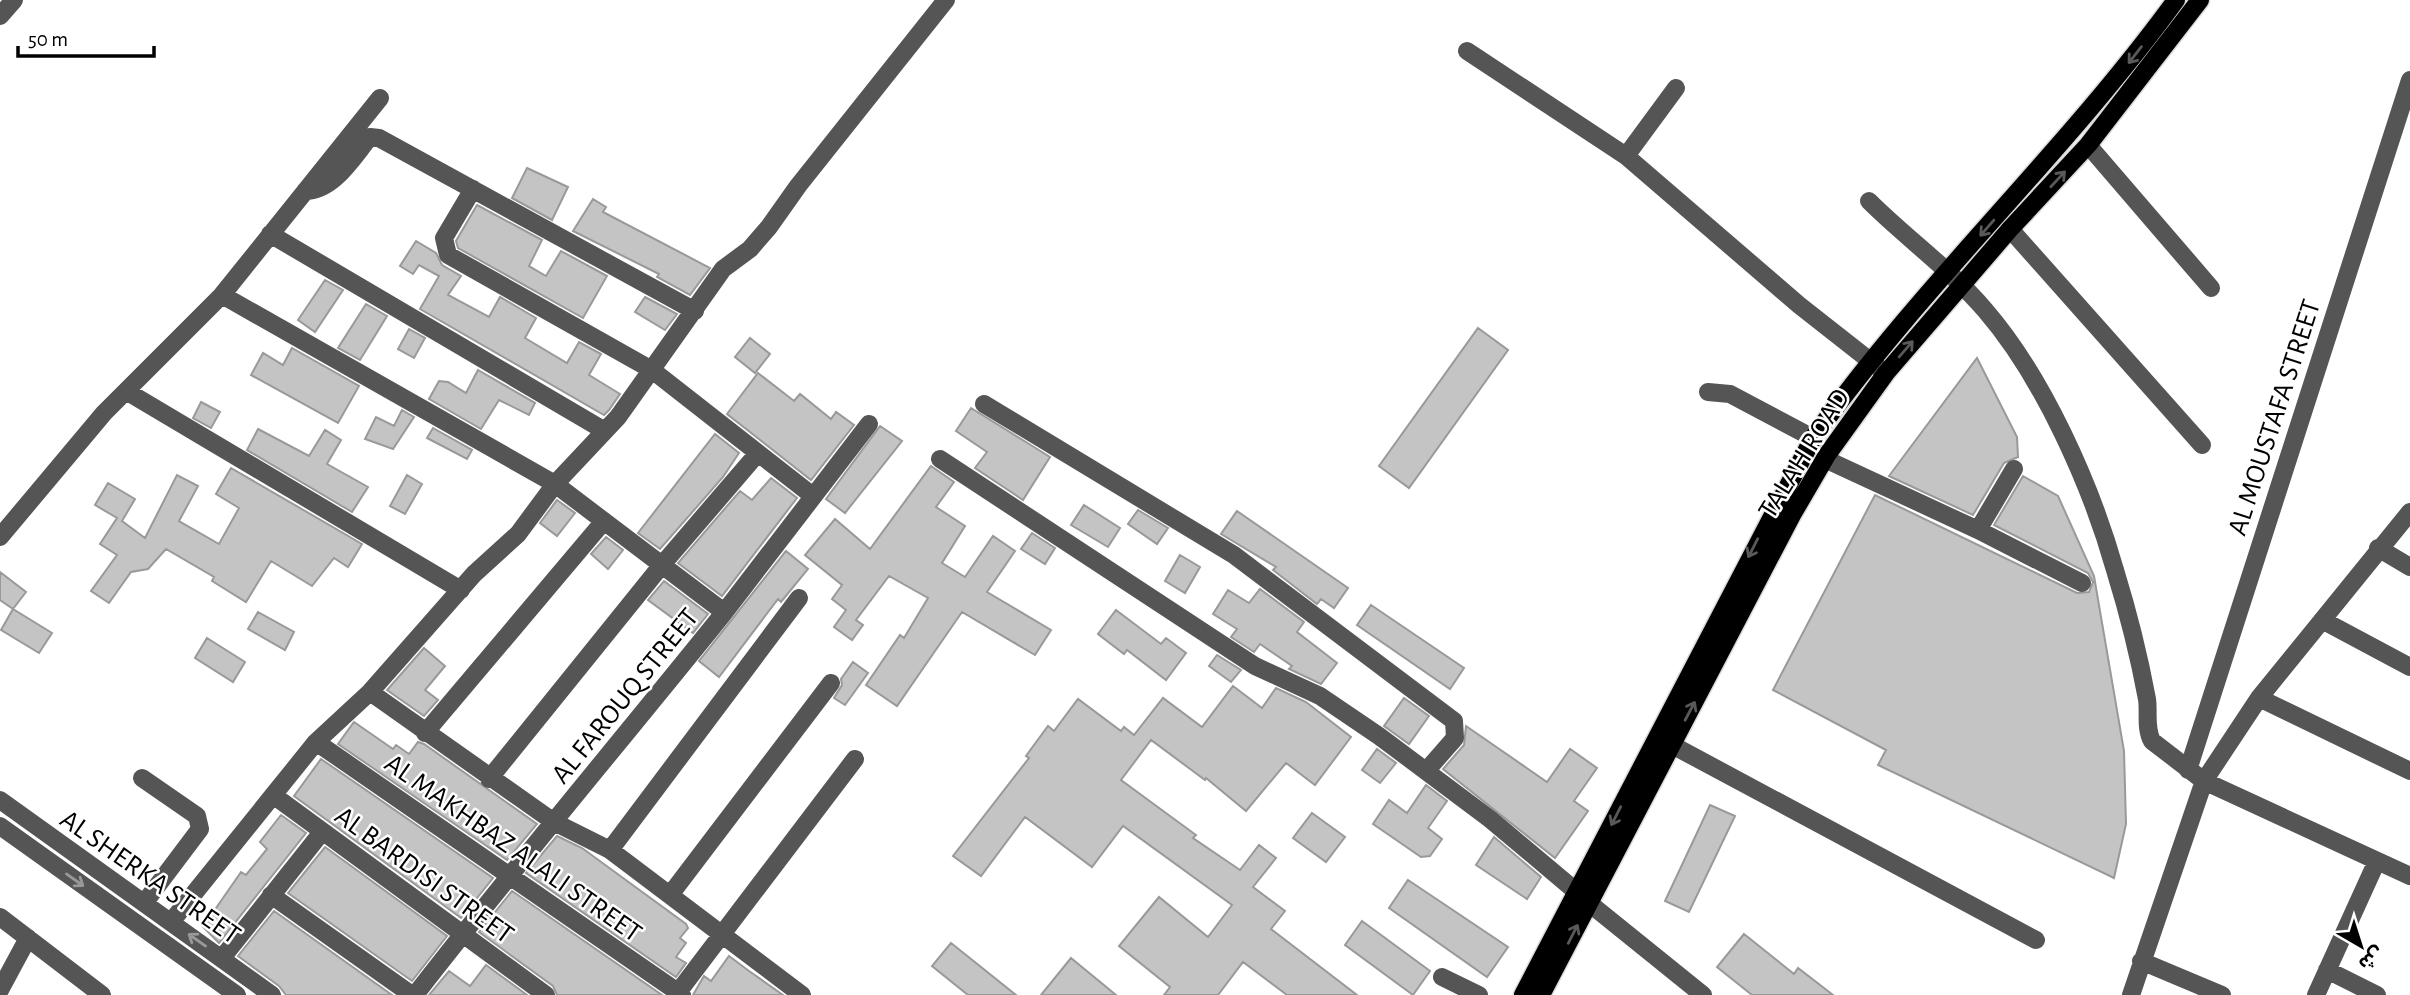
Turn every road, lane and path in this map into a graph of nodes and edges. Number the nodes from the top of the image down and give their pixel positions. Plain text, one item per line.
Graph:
1 (14, 0) edge
2 (946, 0) edge
3 (2176, 0) edge
4 (2200, 0) edge
5 (0, 16) edge
6 (1467, 51) dead end
7 (2410, 80) edge
8 (1676, 88) dead end
9 (380, 98) dead end
10 (2088, 145) junction
11 (1626, 156) junction
12 (473, 189) junction
13 (304, 191) junction
14 (1869, 201) dead end
15 (2010, 229) junction
16 (270, 234) junction
17 (1955, 279) junction
18 (2211, 288) dead end
19 (222, 295) junction
20 (695, 311) junction
21 (1870, 361) junction
22 (652, 370) junction
23 (1886, 373) junction
24 (125, 391) junction
25 (1709, 393) dead end
26 (984, 404) dead end
27 (869, 424) dead end
28 (605, 431) junction
29 (1811, 441) junction
30 (2202, 445) dead end
31 (758, 453) junction
32 (1826, 457) junction
33 (940, 459) dead end
34 (2014, 468) dead end
35 (555, 484) junction
36 (813, 496) junction
37 (2410, 512) edge
38 (604, 521) junction
39 (1978, 530) junction
40 (0, 537) edge
41 (2378, 548) junction
42 (661, 566) junction
43 (2410, 567) edge
44 (2082, 583) dead end
45 (461, 590) junction
46 (799, 598) dead end
47 (724, 611) junction
48 (2322, 620) junction
49 (2410, 667) edge
50 (831, 682) dead end
51 (370, 692) junction
52 (2259, 698) junction
53 (425, 733) junction
54 (316, 742) junction
55 (1672, 745) junction
56 (855, 759) dead end
57 (1427, 770) junction
58 (2188, 770) junction
59 (2410, 771) edge
60 (1646, 775) junction
61 (142, 778) dead end
62 (489, 779) junction
63 (2204, 781) junction
64 (273, 795) junction
65 (0, 800) edge
66 (554, 822) junction
67 (0, 826) edge
68 (321, 832) junction
69 (50, 836) junction
70 (610, 850) junction
71 (38, 853) junction
72 (2376, 863) junction
73 (508, 875) junction
74 (2410, 876) edge
75 (271, 895) junction
76 (670, 895) junction
77 (1583, 898) junction
78 (145, 902) junction
79 (0, 917) edge
80 (171, 922) junction
81 (462, 934) junction
82 (722, 934) junction
83 (28, 938) junction
84 (2036, 940) dead end
85 (222, 958) junction
86 (2141, 961) junction
87 (2327, 970) junction
88 (1442, 977) dead end
89 (0, 990) edge
90 (261, 992) edge
91 (97, 993) edge
92 (679, 994) edge
93 (237, 995) edge
94 (414, 995) edge
95 (547, 995) edge
96 (802, 995) edge
97 (1479, 995) edge
98 (1523, 995) edge
99 (1541, 995) edge
100 (1703, 995) edge
101 (2130, 995) edge
102 (2222, 995) edge
103 (2316, 995) edge
104 (2377, 995) edge

1 - 5 street
2 - 20 street
3 -> 17 main road, TALAH ROAD
4 - 10 main road, TALAH ROAD
6 - 11 street
7 - 58 street, AL MOUSTAFA STREET
8 - 11 street
9 - 13 street
15 -> 10 main road, TALAH ROAD
10 - 18 street
11 - 21 street
12 - 13 street
12 - 20 street
12 - 22 street
13 - 16 street
14 - 17 street
15 - 17 main road, TALAH ROAD
15 - 30 street
16 - 19 street
16 - 28 street
17 - 21 main road, TALAH ROAD
23 -> 17 main road, TALAH ROAD
17 - 58 street
19 - 24 street
19 - 35 street
20 - 22 street
21 - 23 street
21 - 29 main road, TALAH ROAD
22 - 28 street
22 - 31 street
23 - 32 main road, TALAH ROAD
24 - 40 street
24 - 45 street
25 - 29 street
26 - 57 street
27 - 36 street, AL FAROUQ STREET
28 - 35 street
29 - 32 main road
29 -> 60 main road, TALAH ROAD
31 - 36 street
31 - 42 street
32 - 39 street
55 -> 32 main road, TALAH ROAD
33 - 57 street
34 - 39 street
35 - 38 street
35 - 45 street
36 - 47 street, AL FAROUQ STREET
37 - 41 street
38 - 42 street
38 - 53 street
39 - 44 street
41 - 43 street
41 - 48 street
42 - 47 street
42 - 62 street
45 - 51 street
46 - 70 street
47 - 66 street, AL FAROUQ STREET
48 - 49 street
48 - 52 street
50 - 76 street
51 - 53 street
51 - 54 street
52 - 59 street
52 - 63 street
53 - 62 street
54 - 64 street
54 - 73 street, AL MAKHBAZ ALALI STREET
55 - 60 main road, TALAH ROAD
55 - 84 street
56 - 82 street
57 - 77 street
58 - 63 street
60 - 77 main road, TALAH ROAD
61 - 78 street
62 - 66 street
63 - 72 street
63 - 86 street
64 - 68 street, AL BARDISI STREET
64 - 80 street
65 - 69 street, AL SHERKA STREET
66 - 70 street
66 - 73 street, AL FAROUQ STREET
67 - 71 street, AL SHERKA STREET
68 - 75 street
68 - 81 street, AL BARDISI STREET
69 - 71 street
69 - 78 street, AL SHERKA STREET
70 - 76 street
71 -> 93 street, AL SHERKA STREET
72 - 74 street
72 - 87 street
73 - 81 street, AL FAROUQ STREET
73 - 92 street, AL MAKHBAZ ALALI STREET
75 - 85 street
75 - 94 street
76 - 82 street
77 - 98 main road, TALAH ROAD
99 -> 77 main road, TALAH ROAD
77 - 100 street
78 - 80 street, AL SHERKA STREET
79 - 83 street
85 -> 80 street, AL SHERKA STREET
81 - 94 street, AL FAROUQ STREET
81 - 95 street, AL BARDISI STREET
82 - 92 street
82 - 96 street
83 - 89 street
83 - 91 street
85 - 90 street, AL SHERKA STREET
86 - 101 street
86 - 102 street
87 - 103 street
87 - 104 street
88 - 97 street

